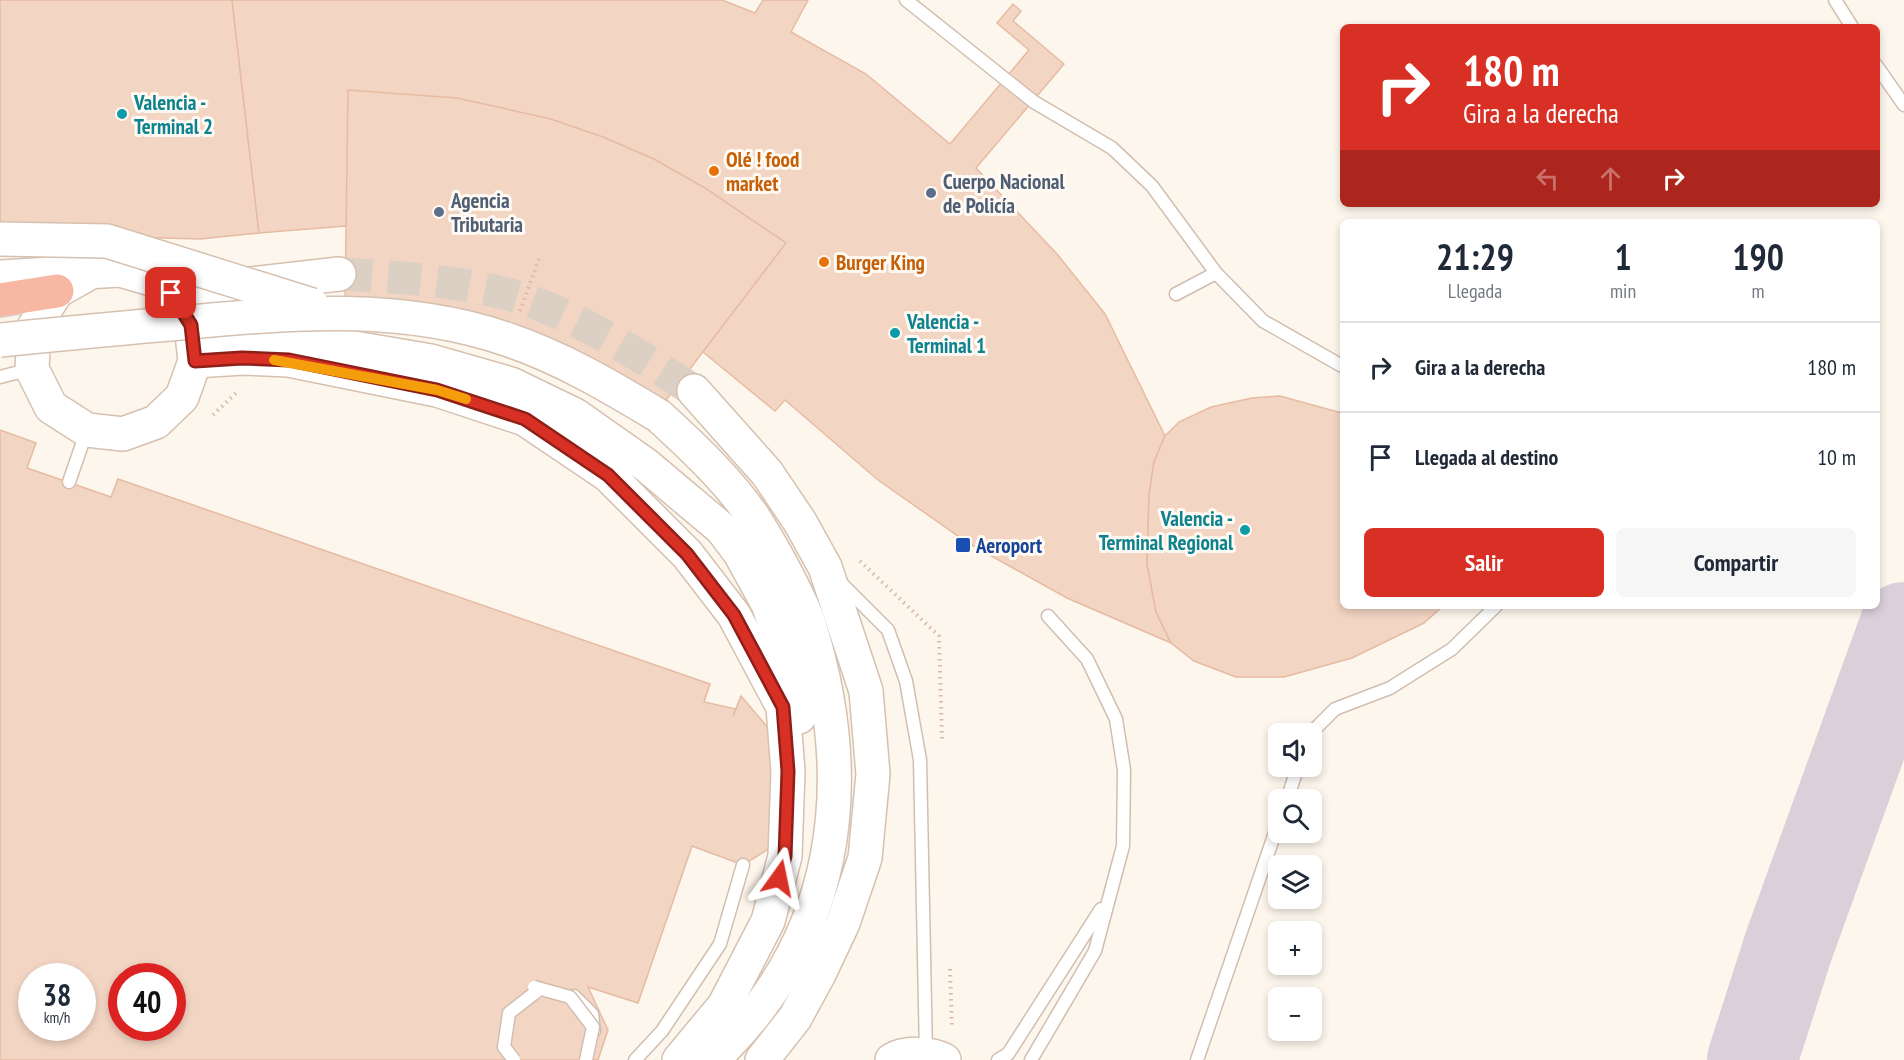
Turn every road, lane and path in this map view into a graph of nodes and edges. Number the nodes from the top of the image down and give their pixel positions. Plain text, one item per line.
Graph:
1 (906, 0) edge
2 (1835, 0) edge
3 (1850, 24) edge
4 (1880, 71) edge
5 (1904, 105) edge
6 (0, 239) edge
7 (89, 273) junction
8 (1216, 273) junction
9 (339, 274) tunnel mouth
10 (0, 277) edge
11 (57, 291) junction
12 (171, 293) junction
13 (1176, 294) dead end
14 (0, 300) edge
15 (336, 312) junction
16 (0, 340) edge
17 (194, 350) junction
18 (1340, 365) edge
19 (32, 369) junction
20 (0, 376) edge
21 (694, 391) tunnel mouth
22 (87, 430) junction
23 (69, 482) dead end
24 (825, 567) junction
25 (1493, 609) edge
26 (1048, 616) dead end
27 (1321, 723) edge
28 (1271, 843) edge
29 (785, 856) junction
30 (744, 865) dead end
31 (1106, 901) junction
32 (534, 987) dead end
33 (522, 997) dead end
34 (511, 1057) edge
35 (935, 1057) edge
36 (586, 1060) edge
37 (635, 1060) edge
38 (679, 1060) edge
39 (712, 1060) edge
40 (762, 1060) edge
41 (892, 1060) edge
42 (998, 1060) edge
43 (1031, 1060) edge
44 (1197, 1060) edge

1 - 8 lane
2 - 3 lane
4 - 5 lane
6 - 15 street, bridge
7 - 10 street
7 - 11 street
7 - 12 street
8 - 13 lane
8 - 18 lane
9 - 12 street
11 - 14 highway
11 - 19 street
12 - 17 street
15 - 16 street, bridge
15 - 39 street, bridge
17 - 22 street
17 - 29 street
17 - 29 street
19 - 20 lane
19 - 22 street
21 - 24 street
22 - 23 lane
24 - 35 lane
24 - 40 street
25 - 27 lane
26 - 31 lane
28 - 44 lane
29 - 38 street
30 - 37 lane
31 - 42 lane
31 - 43 lane
32 - 36 lane, bridge
33 - 34 lane
34 - 36 lane, bridge
35 - 41 street

